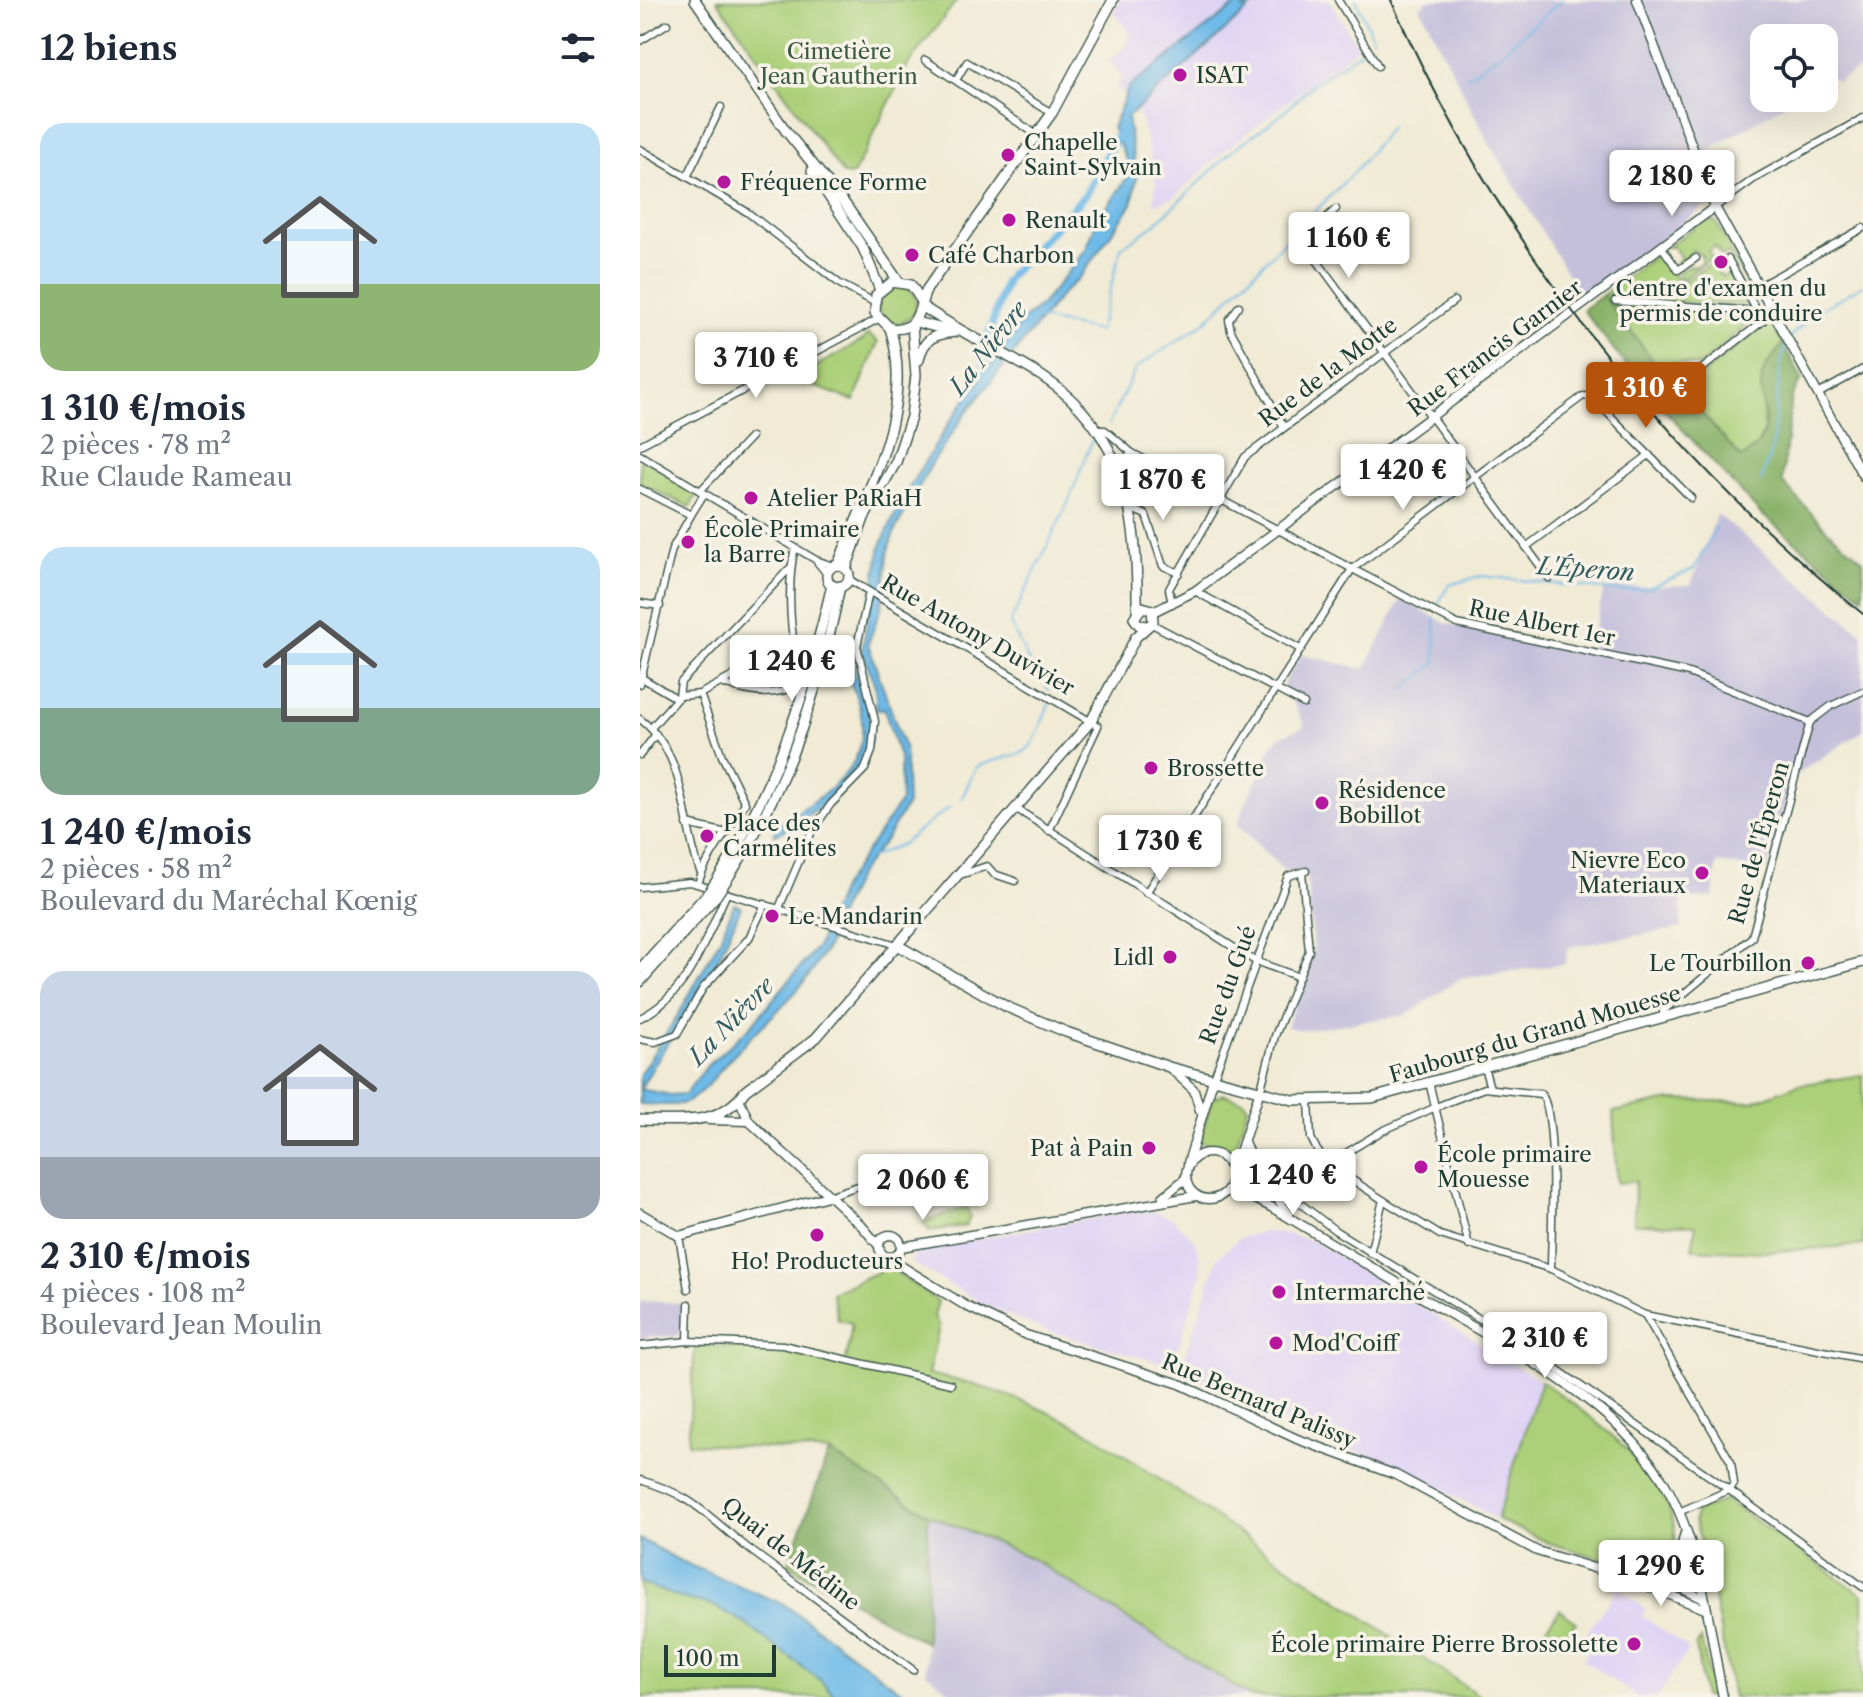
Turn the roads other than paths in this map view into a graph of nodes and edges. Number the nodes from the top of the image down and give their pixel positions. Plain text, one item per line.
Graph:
1 (695, 0) edge
2 (1113, 0) edge
3 (1338, 0) edge
4 (1637, 0) edge
5 (667, 24) dead end
6 (640, 41) edge
7 (925, 60) dead end
8 (1378, 66) dead end
9 (956, 80) junction
10 (721, 107) dead end
11 (1052, 113) junction
12 (1863, 118) edge
13 (786, 131) junction
14 (1037, 135) junction
15 (640, 149) edge
16 (688, 175) junction
17 (1715, 207) junction
18 (1336, 209) dead end
19 (1863, 228) edge
20 (1661, 246) junction
21 (1696, 258) dead end
22 (1728, 259) dead end
23 (949, 260) junction
24 (899, 282) junction
25 (911, 285) junction
26 (1759, 287) junction
27 (880, 290) junction
28 (1747, 293) junction
29 (1454, 301) dead end
30 (1615, 301) dead end
31 (874, 302) junction
32 (922, 303) junction
33 (1239, 306) dead end
34 (1757, 311) junction
35 (878, 319) junction
36 (914, 324) junction
37 (890, 328) junction
38 (955, 332) junction
39 (977, 339) junction
40 (1382, 353) junction
41 (1863, 369) edge
42 (916, 375) junction
43 (1685, 382) dead end
44 (1818, 394) junction
45 (1430, 418) junction
46 (1284, 427) junction
47 (1097, 430) junction
48 (751, 437) dead end
49 (640, 445) edge
50 (1132, 453) junction
51 (640, 455) edge
52 (1649, 455) junction
53 (1117, 467) junction
54 (1863, 476) edge
55 (1473, 477) junction
56 (640, 489) edge
57 (702, 492) junction
58 (1691, 498) dead end
59 (1220, 499) junction
60 (1132, 509) junction
61 (691, 515) junction
62 (1278, 530) junction
63 (1526, 547) junction
64 (795, 548) junction
65 (789, 569) junction
66 (1352, 569) junction
67 (1179, 573) junction
68 (838, 575) junction
69 (1138, 578) junction
70 (1549, 578) dead end
71 (1195, 591) junction
72 (869, 592) junction
73 (640, 603) edge
74 (1173, 604) junction
75 (660, 606) junction
76 (1151, 609) junction
77 (1137, 610) junction
78 (1135, 621) junction
79 (1150, 625) junction
80 (1300, 649) junction
81 (796, 651) junction
82 (1119, 668) junction
83 (641, 681) edge
84 (724, 684) junction
85 (1274, 688) junction
86 (1863, 691) edge
87 (700, 694) junction
88 (678, 697) junction
89 (1304, 704) dead end
90 (640, 719) edge
91 (1091, 721) junction
92 (1810, 722) junction
93 (654, 731) junction
94 (640, 755) edge
95 (1015, 808) junction
96 (687, 824) junction
97 (1049, 831) junction
98 (727, 833) junction
99 (700, 871) junction
100 (956, 876) junction
101 (1015, 881) dead end
102 (698, 884) junction
103 (640, 887) edge
104 (727, 893) junction
105 (1146, 893) junction
106 (712, 894) junction
107 (765, 904) junction
108 (779, 908) junction
109 (897, 945) junction
110 (1255, 961) junction
111 (1863, 962) edge
112 (640, 969) edge
113 (1299, 977) junction
114 (640, 982) edge
115 (1675, 1001) junction
116 (1681, 1012) junction
117 (1663, 1017) junction
118 (640, 1018) edge
119 (640, 1039) edge
120 (1169, 1067) junction
121 (1484, 1067) junction
122 (1213, 1080) junction
123 (1429, 1082) junction
124 (1490, 1088) junction
125 (1259, 1093) junction
126 (740, 1101) junction
127 (1309, 1101) junction
128 (1436, 1107) junction
129 (1201, 1115) junction
130 (640, 1120) edge
131 (709, 1120) junction
132 (749, 1121) junction
133 (1244, 1143) junction
134 (1328, 1164) junction
135 (1186, 1175) junction
136 (1233, 1176) junction
137 (814, 1183) junction
138 (944, 1186) dead end
139 (1227, 1192) junction
140 (828, 1196) junction
141 (1196, 1196) junction
142 (1383, 1200) junction
143 (807, 1201) junction
144 (1147, 1202) junction
145 (1271, 1207) junction
146 (640, 1213) edge
147 (1295, 1221) junction
148 (861, 1225) junction
149 (679, 1236) junction
150 (885, 1236) junction
151 (879, 1246) junction
152 (1469, 1246) junction
153 (897, 1250) junction
154 (1370, 1253) junction
155 (1551, 1269) junction
156 (688, 1289) dead end
157 (689, 1304) dead end
158 (1645, 1315) junction
159 (688, 1341) junction
160 (640, 1346) edge
161 (1863, 1359) edge
162 (951, 1384) dead end
163 (640, 1480) edge
164 (1729, 1490) junction
165 (1679, 1512) junction
166 (1685, 1528) junction
167 (1627, 1578) junction
168 (1654, 1580) junction
169 (1863, 1587) edge
170 (1704, 1599) junction
171 (1705, 1609) junction
172 (913, 1670) dead end
173 (1723, 1697) edge

1 - 13 main road
2 - 11 main road
3 - 8 street
4 - 17 street
5 - 6 street
7 - 9 street
9 - 11 street
9 - 14 street
10 - 16 street
11 - 14 main road
12 - 17 street, Rue Francis Garnier
13 - 24 main road
13 - 27 main road
14 - 23 main road
15 - 16 street
16 - 31 street
17 - 20 street, Rue Francis Garnier
17 - 26 street
18 - 40 street
19 - 26 street
20 - 21 street
20 - 45 street, Rue Francis Garnier
22 - 28 street
23 - 25 main road
23 - 32 main road
24 - 25 main road
24 - 27 main road
25 - 32 main road
26 - 28 street
26 - 44 street
27 - 31 main road
28 - 34 street
29 - 40 street, Rue de la Motte
30 - 34 street
31 - 35 main road
32 - 36 main road
32 - 39 main road
33 - 46 street
34 - 43 street
35 - 37 main road
35 - 49 street
36 - 37 main road
36 - 38 main road
36 - 42 main road
37 - 68 main road
38 - 39 main road
38 - 42 main road
39 - 47 main road
40 - 45 street
40 - 46 street, Rue de la Motte
41 - 44 street
42 - 68 main road
44 - 54 street
45 - 55 street
45 - 62 street, Rue Francis Garnier
46 - 59 street, Rue de la Motte
47 - 50 street, Rue Albert 1er
47 - 53 main road
48 - 57 street
50 - 53 street
50 - 59 street, Rue Albert 1er
51 - 57 street, Rue Antony Duvivier
52 - 55 street
52 - 58 street
52 - 63 street
53 - 60 main road
55 - 63 street
55 - 66 street
56 - 61 street
57 - 61 street
57 - 64 street, Rue Antony Duvivier
59 - 62 street, Rue Albert 1er
59 - 67 street, Rue de la Motte
60 - 67 street
60 - 69 main road
61 - 75 street
62 - 66 street, Rue Albert 1er
62 - 71 street, Rue Francis Garnier
63 - 70 street
64 - 65 street
64 - 68 street, Rue Antony Duvivier
65 - 81 street
65 - 88 street
66 - 80 street
66 - 92 street, Rue Albert 1er
67 - 74 street, Rue de la Motte
68 - 72 street, Rue Antony Duvivier
68 - 106 main road, bridge
69 - 76 main road
69 - 77 main road
71 - 74 street, Rue Francis Garnier
71 - 80 street
72 - 91 street, Rue Antony Duvivier
72 - 108 street
73 - 75 street
74 - 76 street, Rue Francis Garnier
75 - 83 street
76 - 77 main road
76 - 79 main road
77 - 78 main road
78 - 79 main road
78 - 82 main road
79 - 82 main road
79 - 85 street
80 - 85 street
81 - 84 street
81 - 84 street
82 - 91 main road
83 - 88 street
84 - 87 street
85 - 89 street
85 - 105 street
86 - 92 street
87 - 88 street
87 - 98 street
88 - 93 street
90 - 93 street
91 - 95 main road
91 - 97 street
92 - 115 street, Rue de l'Éperon
93 - 94 street
93 - 96 street
95 - 97 street
95 - 100 main road
96 - 98 street
96 - 99 street
97 - 105 street
98 - 99 street
99 - 102 street
100 - 101 street
100 - 109 main road
102 - 103 street
102 - 104 street
104 - 107 street
104 - 118 street
105 - 110 street
106 - 112 main road
106 - 114 main road
107 - 108 street
107 - 119 street
108 - 109 street
109 - 120 main road, Faubourg du Grand Mouesse
109 - 126 main road
110 - 113 street
110 - 113 street, Rue du Gué
110 - 122 street, Rue du Gué
111 - 116 main road, Faubourg du Grand Mouesse
113 - 125 street
115 - 116 street
115 - 117 street, Rue de l'Éperon
116 - 117 main road, Faubourg du Grand Mouesse
117 - 121 main road, Faubourg du Grand Mouesse
120 - 122 main road, Faubourg du Grand Mouesse
120 - 129 street
121 - 123 main road, Faubourg du Grand Mouesse
121 - 124 street
122 - 125 main road, Faubourg du Grand Mouesse
122 - 129 street
123 - 127 main road, Faubourg du Grand Mouesse
123 - 128 street
124 - 128 street, Faubourg du Grand Mouesse
124 - 155 street
125 - 127 main road, Faubourg du Grand Mouesse
125 - 133 street
126 - 131 main road
126 - 132 street
127 - 134 street
128 - 134 street, Faubourg du Grand Mouesse
128 - 152 street
129 - 135 street
130 - 131 main road
131 - 132 street
132 - 137 street
133 - 136 street
133 - 147 street
134 - 142 street
134 - 154 street, Faubourg du Grand Mouesse
135 - 136 street
135 - 141 street
135 - 144 street
136 - 139 street
136 - 145 street
137 - 140 street
137 - 143 street
138 - 140 street
139 - 141 street
139 - 145 street
140 - 143 street
140 - 148 street
141 - 144 street
142 - 152 street
142 - 154 street
143 - 149 street
144 - 153 street
145 - 147 street
146 - 149 street
147 - 165 street
148 - 150 street
148 - 151 street, Rue Bernard Palissy
149 - 156 street
150 - 151 street
150 - 153 street
151 - 153 street, Rue Bernard Palissy
152 - 155 street
153 - 167 street, Rue Bernard Palissy
154 - 164 street
155 - 158 street
157 - 159 street
158 - 161 street
158 - 164 street
159 - 160 street
159 - 162 street
163 - 172 street, Quai de Médine
164 - 165 street
164 - 169 street
165 - 166 street
166 - 168 street
166 - 170 street
167 - 168 street, Rue Bernard Palissy
167 - 171 street, Rue Bernard Palissy
168 - 170 street, Rue Bernard Palissy
170 - 171 street
171 - 173 street

